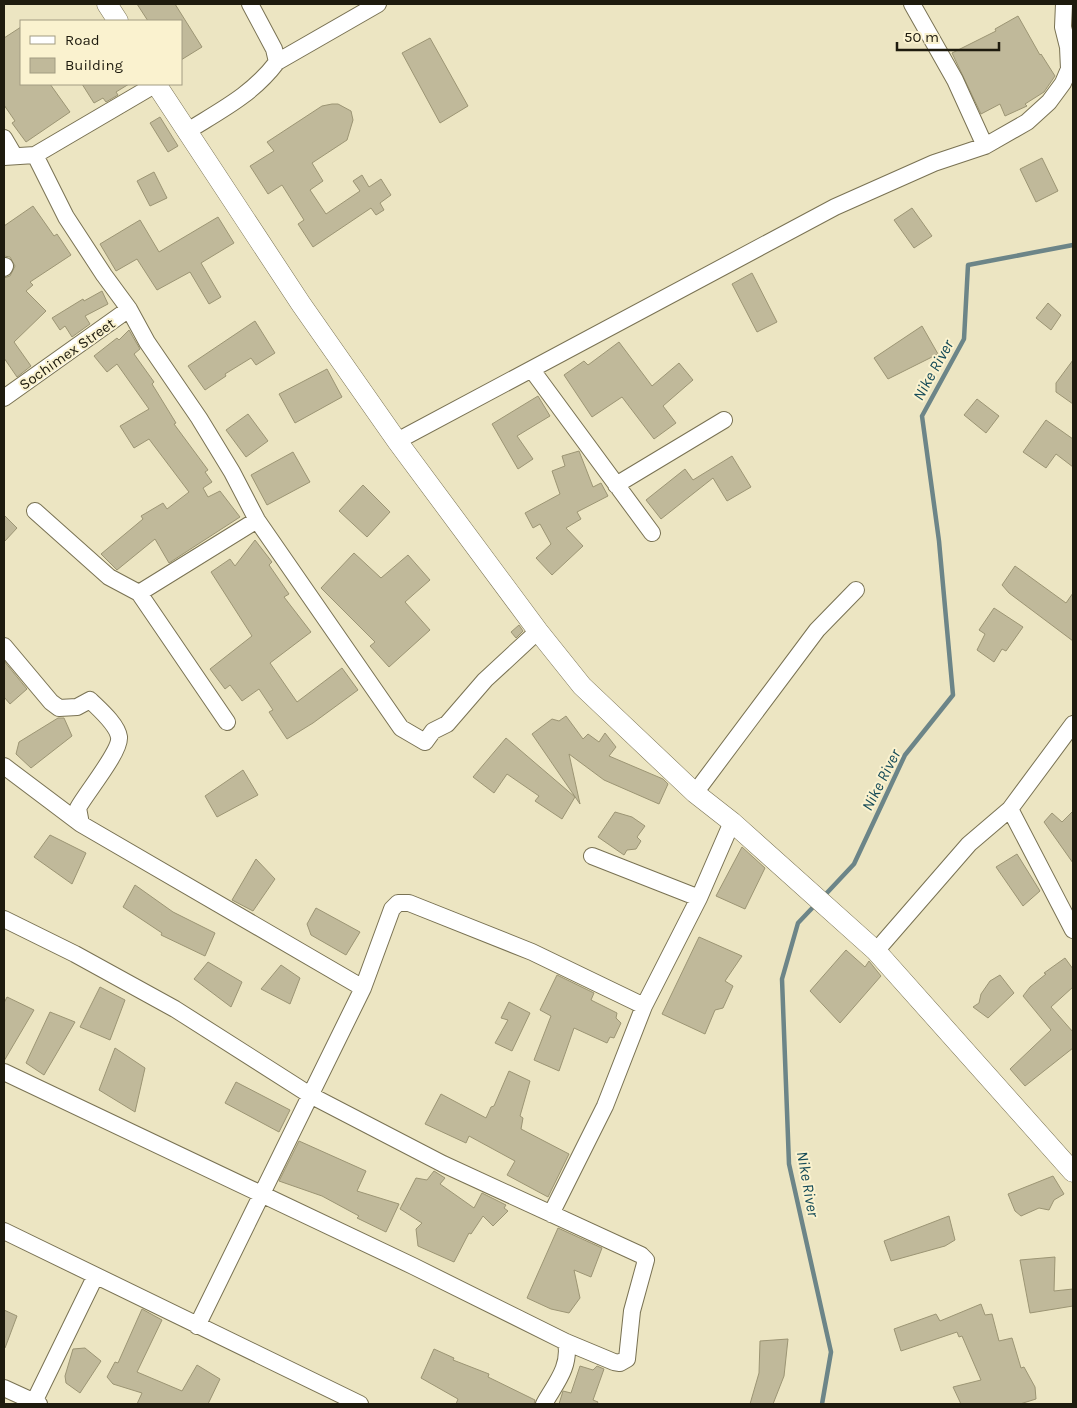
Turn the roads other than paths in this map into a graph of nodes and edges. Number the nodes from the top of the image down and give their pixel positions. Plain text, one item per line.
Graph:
1 (107, 4) edge
2 (250, 4) edge
3 (378, 4) edge
4 (912, 4) edge
5 (1064, 4) edge
6 (117, 20) edge
7 (277, 62) junction
8 (154, 85) edge
9 (157, 85) edge
10 (186, 132) junction
11 (4, 138) edge
12 (985, 146) junction
13 (35, 155) junction
14 (9, 156) edge
15 (129, 309) junction
16 (532, 370) junction
17 (4, 398) edge
18 (724, 420) dead end
19 (397, 441) junction
20 (616, 484) junction
21 (35, 511) dead end
22 (257, 520) junction
23 (652, 533) dead end
24 (856, 590) dead end
25 (139, 593) junction
26 (538, 632) junction
27 (4, 646) edge
28 (228, 722) dead end
29 (1073, 724) edge
30 (4, 766) edge
31 (695, 793) junction
32 (1010, 809) junction
33 (732, 822) junction
34 (81, 824) junction
35 (592, 856) dead end
36 (699, 898) junction
37 (4, 919) edge
38 (1073, 930) edge
39 (876, 951) junction
40 (363, 988) junction
41 (644, 1006) junction
42 (4, 1072) edge
43 (310, 1095) junction
44 (1073, 1172) edge
45 (261, 1195) junction
46 (551, 1214) junction
47 (4, 1231) edge
48 (95, 1278) junction
49 (197, 1326) junction
50 (566, 1342) junction
51 (4, 1388) edge
52 (36, 1403) edge
53 (360, 1404) edge
54 (544, 1404) edge

1 - 6 main road
2 - 7 street
3 - 7 street
4 - 12 street
5 - 12 street
7 - 10 street
8 - 13 street
9 - 10 main road
10 - 19 main road
11 - 14 street
12 - 16 street
13 - 14 street
13 - 15 street
15 - 17 street, Sochimex Street
15 - 22 street
16 - 19 street
16 - 20 street
18 - 20 street
19 - 26 main road
20 - 23 street
21 - 25 street
22 - 25 street
22 - 26 street
24 - 31 street
25 - 28 street
26 - 31 main road
27 - 34 street
29 - 32 street
30 - 34 street
31 - 33 main road
32 - 38 street
32 - 39 street
33 - 36 street
33 - 39 main road
34 - 40 street
35 - 36 street
36 - 41 street
37 - 43 street
39 - 44 main road
40 - 41 street
40 - 43 street
41 - 46 street
42 - 45 street
43 - 45 street
43 - 46 street
45 - 49 street
45 - 50 street
46 - 50 street
47 - 48 street
48 - 49 street
48 - 52 street
49 - 53 street
50 - 54 street
51 - 52 street

